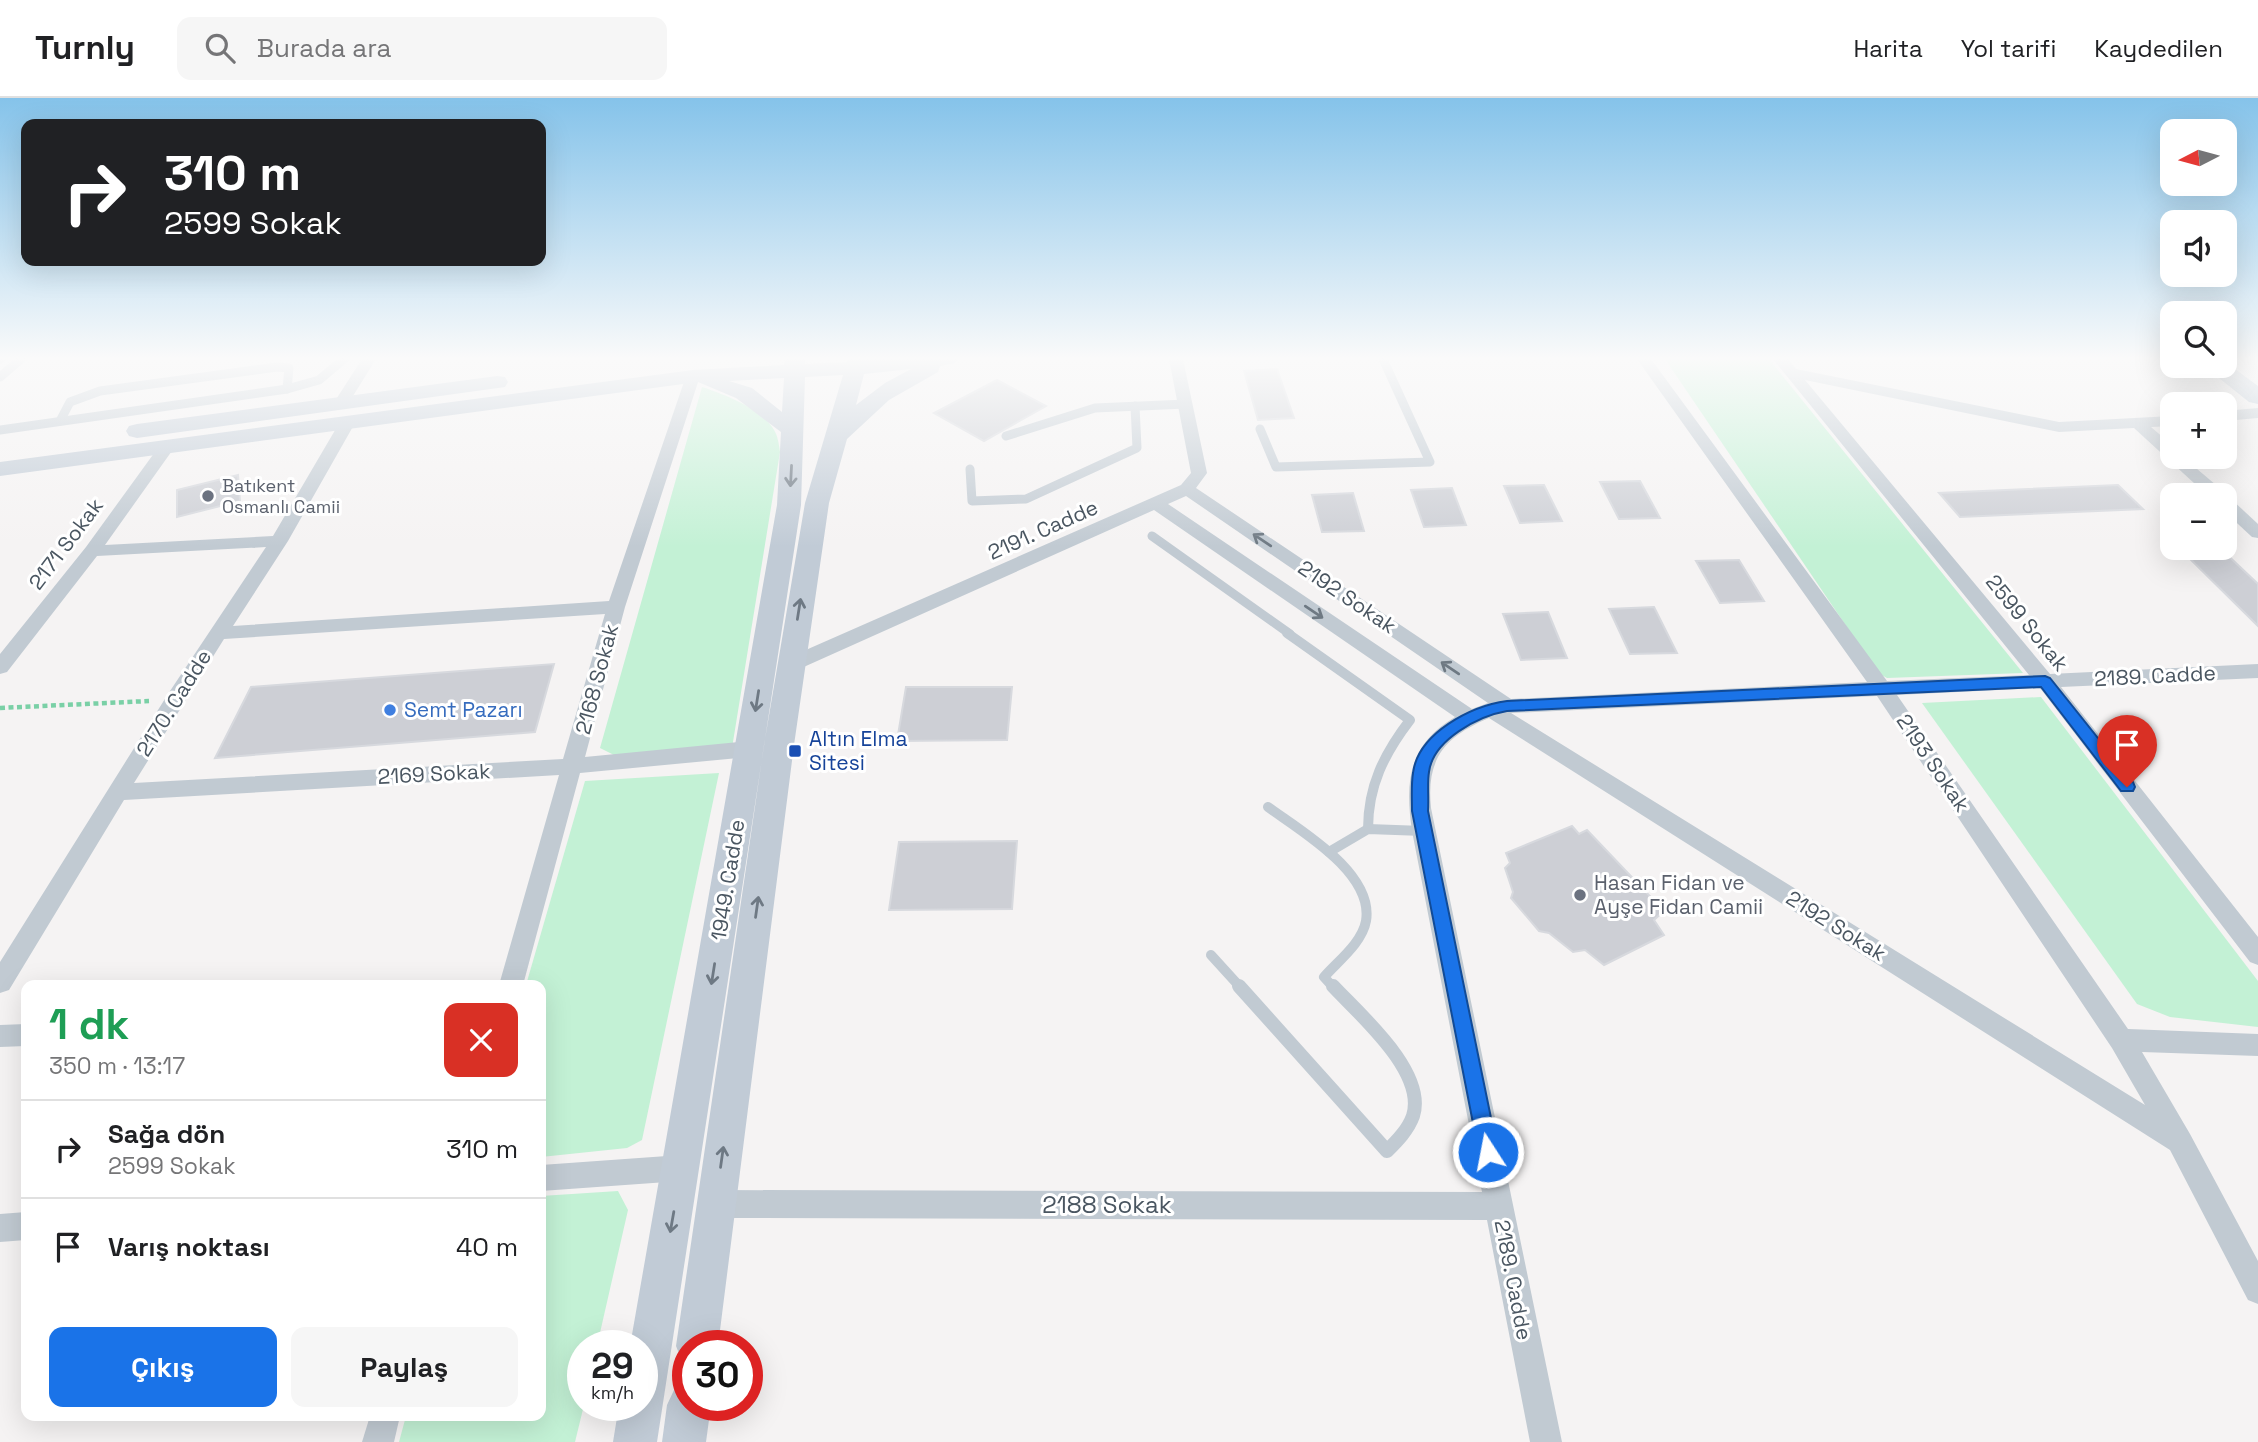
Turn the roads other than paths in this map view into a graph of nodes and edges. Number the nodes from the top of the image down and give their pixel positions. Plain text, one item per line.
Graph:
1 (55, 422) edge
2 (201, 422) edge
3 (355, 422) edge
4 (671, 422) edge
5 (780, 422) edge
6 (793, 422) edge
7 (839, 422) edge
8 (850, 422) edge
9 (1051, 422) edge
10 (1136, 422) edge
11 (1189, 422) edge
12 (1412, 422) edge
13 (1689, 422) edge
14 (1832, 422) edge
15 (2036, 422) edge
16 (2160, 422) edge
17 (347, 423) junction
18 (2138, 423) junction
19 (1260, 429) dead end
20 (0, 430) edge
21 (793, 432) junction
22 (1006, 436) dead end
23 (832, 442) junction
24 (2160, 444) edge
25 (166, 448) junction
26 (0, 451) edge
27 (970, 469) dead end
28 (2188, 469) edge
29 (0, 470) edge
30 (2203, 483) edge
31 (1187, 489) junction
32 (1157, 504) junction
33 (2237, 514) edge
34 (2258, 533) edge
35 (1152, 536) dead end
36 (279, 541) junction
37 (92, 551) junction
38 (616, 607) junction
39 (218, 633) junction
40 (790, 665) junction
41 (0, 667) edge
42 (2258, 671) edge
43 (2045, 681) junction
44 (1881, 687) junction
45 (1489, 711) junction
46 (749, 749) junction
47 (573, 766) junction
48 (119, 792) junction
49 (1268, 807) dead end
50 (1368, 829) junction
51 (1423, 831) junction
52 (1329, 852) junction
53 (1211, 955) dead end
54 (2258, 955) edge
55 (512, 980) edge
56 (0, 983) edge
57 (21, 1035) edge
58 (0, 1037) edge
59 (2121, 1040) junction
60 (2258, 1045) edge
61 (2181, 1143) junction
62 (681, 1168) junction
63 (546, 1178) edge
64 (716, 1204) junction
65 (1498, 1206) junction
66 (21, 1226) edge
67 (0, 1228) edge
68 (2258, 1290) edge
69 (654, 1330) edge
70 (699, 1330) edge
71 (384, 1421) edge
72 (638, 1421) edge
73 (687, 1421) edge
74 (378, 1442) edge
75 (635, 1442) edge
76 (684, 1442) edge
77 (1546, 1442) edge

1 - 20 lane
2 - 26 street
3 - 17 street
4 - 38 street, 2168 Sokak
5 - 21 street
6 - 21 street, 1949. Cadde
7 - 23 street, 1949. Cadde
8 - 23 street
9 - 22 lane
10 - 27 lane
11 - 31 street
12 - 19 lane
13 - 44 street, 2193 Sokak
14 - 43 street, 2599 Sokak
15 - 18 street
16 - 18 street
17 - 25 street
17 - 36 street, 2170. Cadde
18 - 24 street
21 -> 46 street, 1949. Cadde
40 -> 23 street, 1949. Cadde
25 - 29 street
25 - 37 street, 2171 Sokak
28 - 30 street
31 - 32 street, 2191. Cadde
45 -> 31 street, 2192 Sokak
32 - 40 street, 2191. Cadde
32 -> 45 street, 2192 Sokak
33 - 34 street
35 - 50 lane
36 - 37 street
36 - 39 street, 2170. Cadde
37 - 41 street, 2171 Sokak
38 - 39 street
38 - 47 street, 2168 Sokak
39 - 48 street, 2170. Cadde
64 -> 40 street, 1949. Cadde
42 - 43 street, 2189. Cadde
43 - 44 street, 2189. Cadde
43 - 54 street, 2599 Sokak
44 - 45 street, 2189. Cadde
44 - 59 street, 2193 Sokak
45 - 51 street, 2189. Cadde
45 - 61 street, 2192 Sokak
46 - 47 street, 2169 Sokak
46 -> 62 street, 1949. Cadde
47 - 48 street, 2169 Sokak
47 - 55 street, 2168 Sokak
48 - 56 street, 2170. Cadde
49 - 52 lane
50 - 51 lane
50 - 52 lane
51 - 65 street, 2189. Cadde
52 - 53 lane
57 - 58 street
59 - 60 street
59 - 61 street, 2193 Sokak
61 - 68 street, 2193 Sokak
62 - 63 street
62 -> 69 street, 1949. Cadde
64 - 65 street, 2188 Sokak
64 - 70 street, 1949. Cadde
65 - 77 street, 2189. Cadde
66 - 67 street
71 - 74 street
72 - 75 street
73 - 76 street

